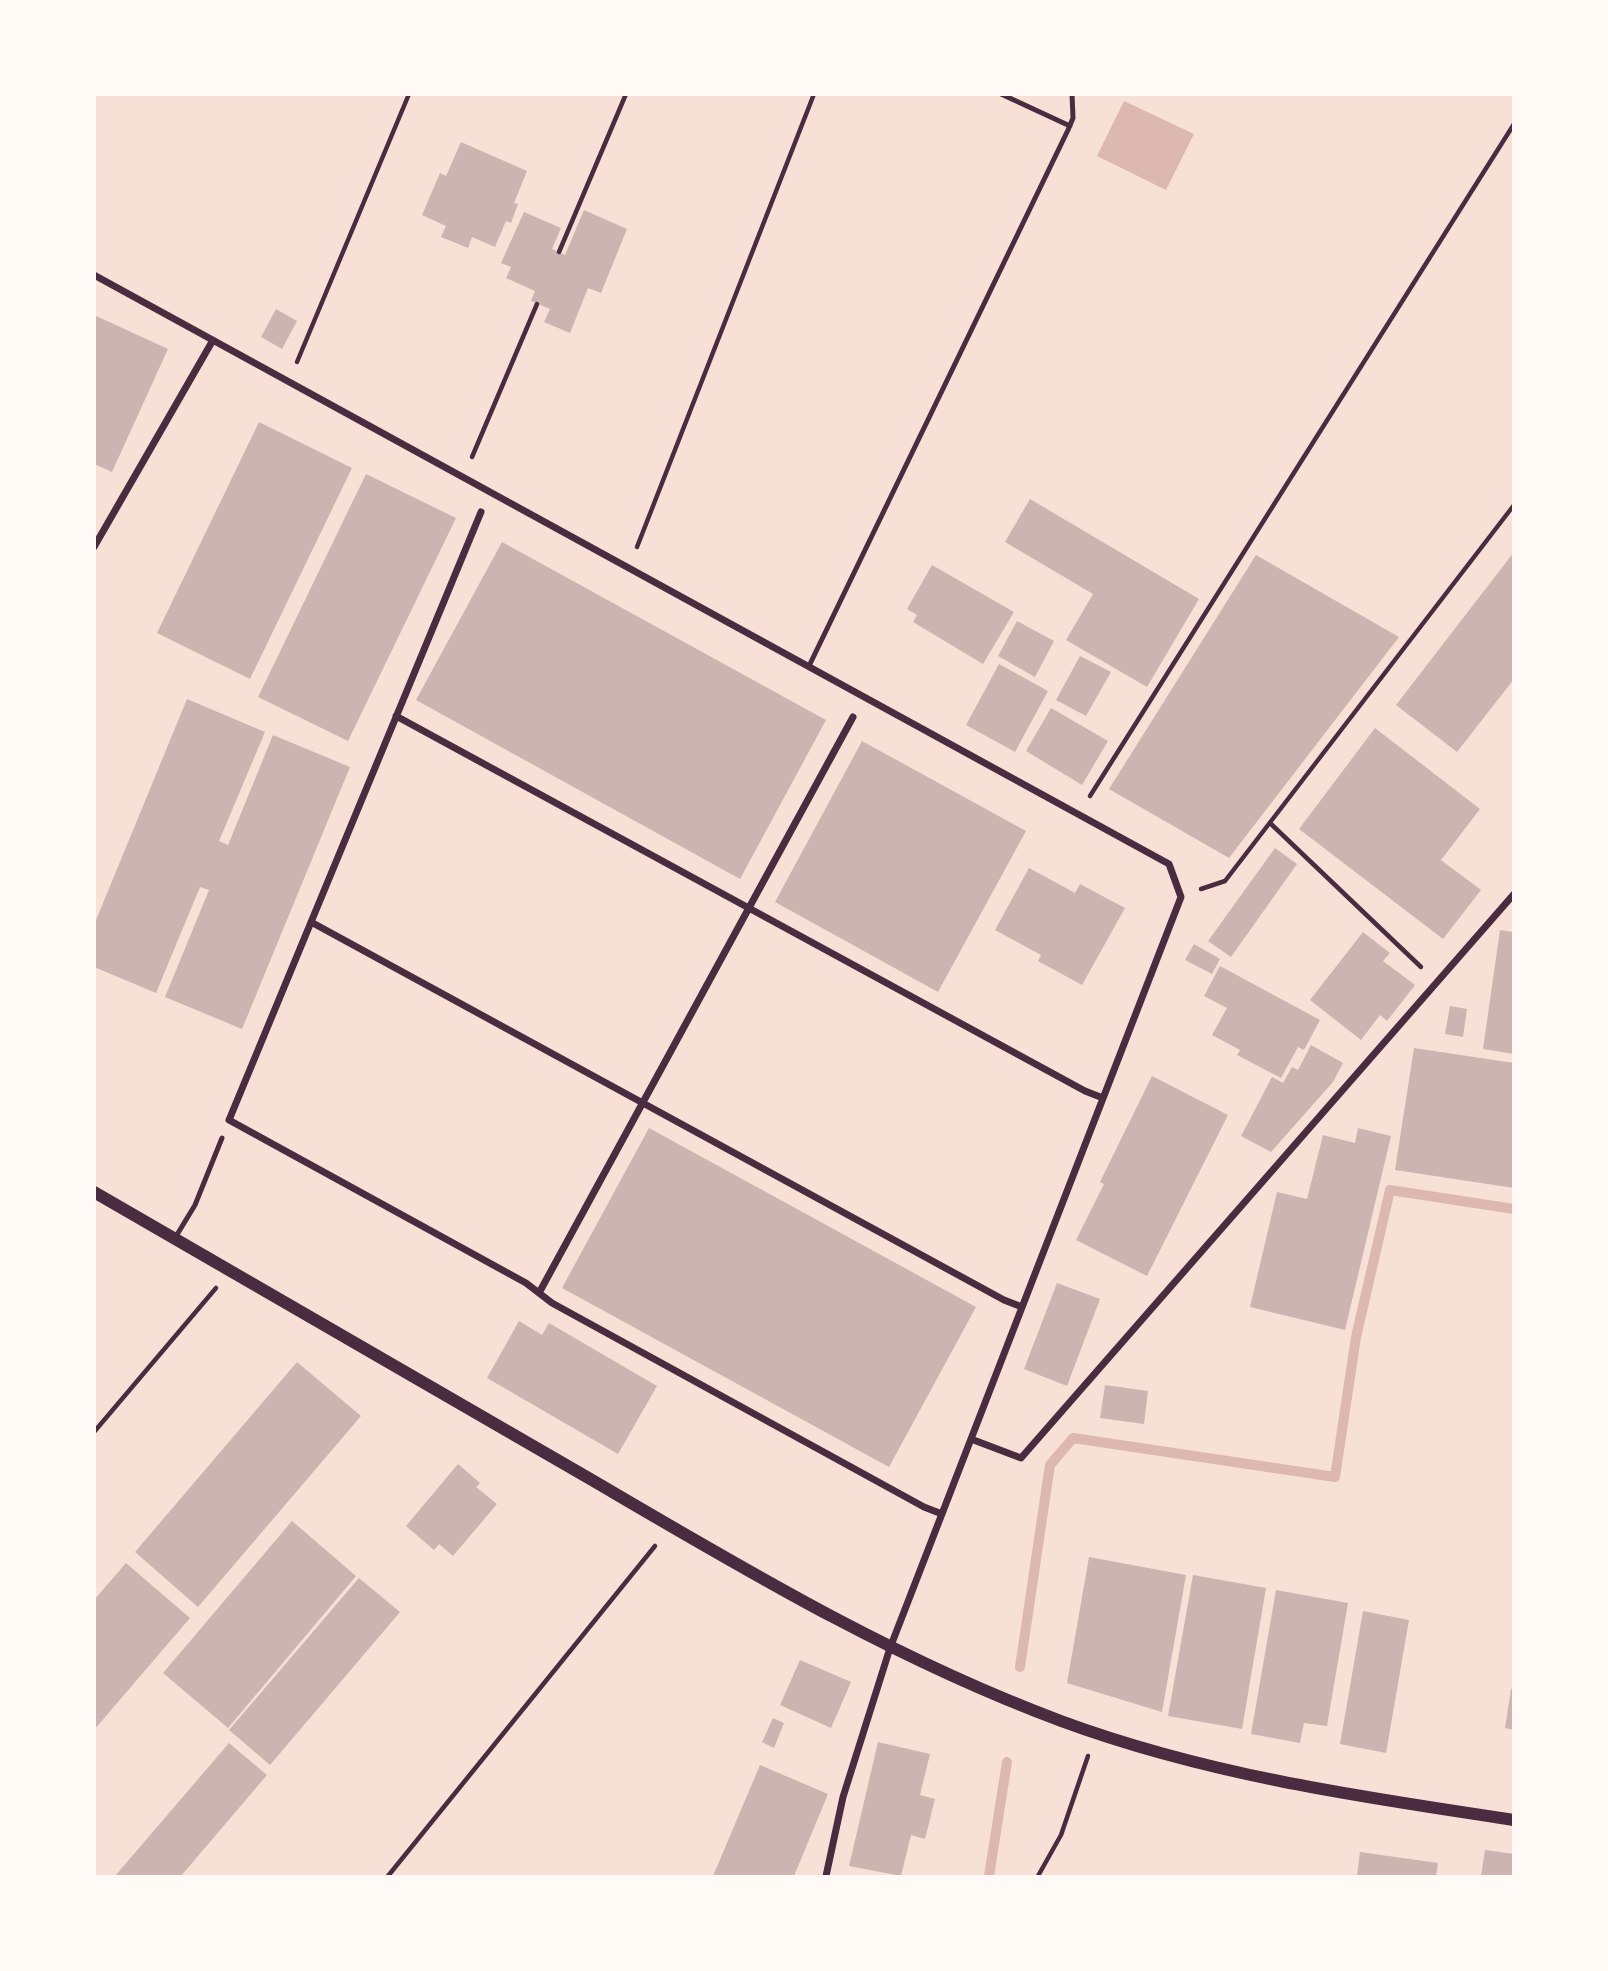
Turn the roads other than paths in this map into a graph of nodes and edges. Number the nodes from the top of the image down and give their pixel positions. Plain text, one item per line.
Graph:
1 (1001, 94) edge
2 (1072, 94) edge
3 (1070, 126) junction
4 (94, 275) edge
5 (214, 340) junction
6 (481, 512) dead end
7 (94, 547) edge
8 (809, 666) junction
9 (397, 716) junction
10 (853, 716) dead end
11 (1514, 894) edge
12 (749, 907) junction
13 (311, 922) junction
14 (1103, 1098) junction
15 (643, 1102) junction
16 (222, 1138) dead end
17 (94, 1192) edge
18 (175, 1238) junction
19 (539, 1293) junction
20 (1022, 1307) junction
21 (971, 1438) junction
22 (942, 1514) junction
23 (890, 1648) junction
24 (1514, 1820) edge
25 (826, 1877) edge

1 - 3 lane
2 - 3 lane
3 - 8 lane
4 - 5 street
5 - 7 street
5 - 8 street
6 - 9 street
8 - 14 street
9 - 12 street
9 - 13 street
10 - 12 street
11 - 21 street
12 - 14 street
12 - 15 street
13 - 15 street
13 - 19 street
14 - 20 street
15 - 19 street
15 - 20 street
16 - 18 lane
17 - 18 street
18 - 23 street
19 - 22 street
20 - 21 street
21 - 22 street
22 - 23 street
23 - 24 street
23 - 25 street

